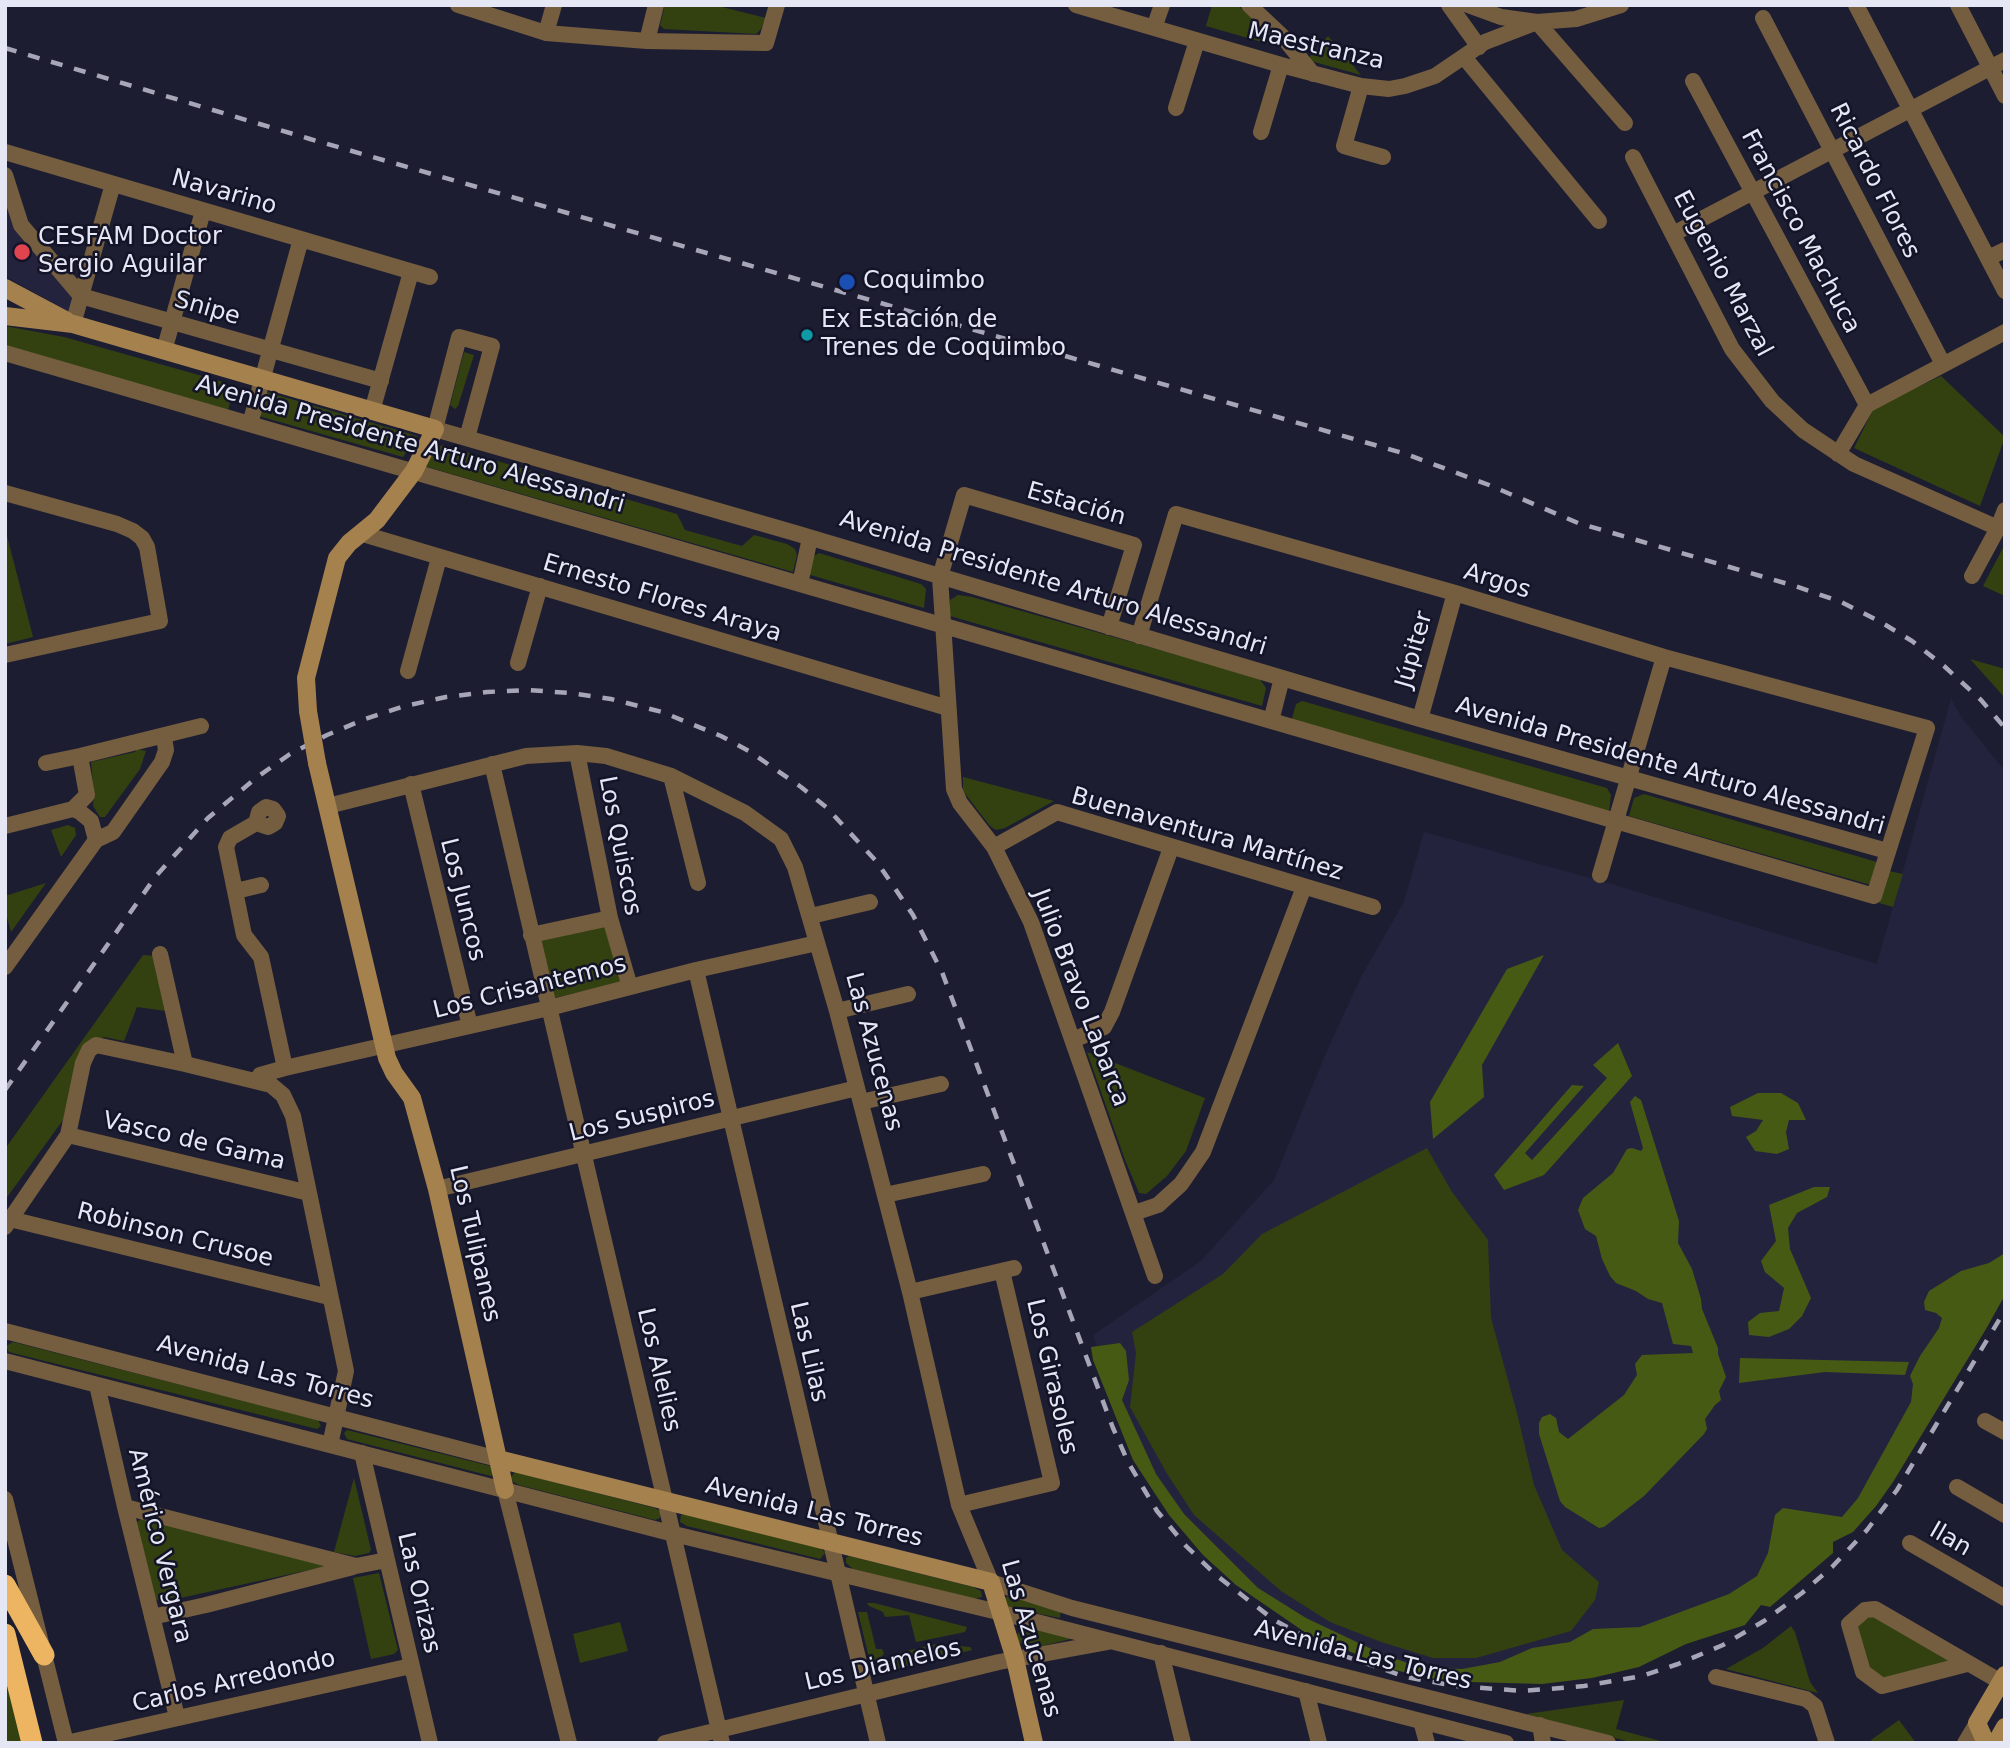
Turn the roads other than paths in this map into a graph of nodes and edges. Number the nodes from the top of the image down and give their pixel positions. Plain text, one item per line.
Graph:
1 (458, 5) edge
2 (554, 5) edge
3 (656, 5) edge
4 (777, 5) edge
5 (1076, 5) edge
6 (1161, 5) edge
7 (1249, 5) edge
8 (1449, 5) edge
9 (1468, 5) edge
10 (1621, 5) edge
11 (1856, 5) edge
12 (1958, 5) edge
13 (1763, 18) dead end
14 (1537, 22) junction
15 (1154, 28) junction
16 (546, 33) junction
17 (647, 41) junction
18 (1197, 41) junction
19 (1479, 47) junction
20 (1464, 57) junction
21 (1998, 64) edge
22 (1281, 65) junction
23 (1313, 74) junction
24 (1693, 81) dead end
25 (1361, 86) junction
26 (2005, 96) edge
27 (1176, 108) dead end
28 (1910, 110) junction
29 (1625, 123) dead end
30 (1261, 132) dead end
31 (1833, 150) junction
32 (5, 152) edge
33 (1383, 157) dead end
34 (1633, 157) dead end
35 (5, 175) edge
36 (113, 184) junction
37 (1753, 192) junction
38 (203, 211) junction
39 (1599, 221) dead end
40 (1673, 234) junction
41 (301, 239) junction
42 (2005, 250) edge
43 (1988, 258) junction
44 (411, 272) junction
45 (430, 278) dead end
46 (5, 288) edge
47 (2005, 291) edge
48 (81, 296) junction
49 (5, 316) edge
50 (172, 322) junction
51 (73, 324) junction
52 (2005, 332) edge
53 (271, 350) junction
54 (164, 351) junction
55 (5, 352) edge
56 (1943, 364) junction
57 (262, 379) junction
58 (381, 381) junction
59 (1867, 405) junction
60 (372, 411) junction
61 (250, 424) junction
62 (435, 429) junction
63 (467, 438) junction
64 (1838, 454) junction
65 (414, 471) junction
66 (5, 493) edge
67 (2005, 510) edge
68 (1998, 528) junction
69 (363, 534) junction
70 (810, 538) junction
71 (439, 558) junction
72 (1972, 576) dead end
73 (940, 577) junction
74 (800, 584) junction
75 (540, 586) junction
76 (1455, 593) junction
77 (944, 626) junction
78 (1109, 627) junction
79 (1139, 636) junction
80 (5, 655) edge
81 (1664, 657) junction
82 (518, 663) dead end
83 (408, 671) dead end
84 (1282, 678) junction
85 (948, 708) junction
86 (1420, 719) junction
87 (1271, 721) junction
88 (201, 726) dead end
89 (164, 737) junction
90 (578, 754) junction
91 (80, 756) junction
92 (46, 763) dead end
93 (492, 764) junction
94 (671, 776) junction
95 (1628, 779) junction
96 (411, 784) junction
97 (328, 806) junction
98 (73, 809) junction
99 (1615, 821) junction
100 (256, 823) dead end
101 (5, 827) edge
102 (96, 840) junction
103 (994, 847) junction
104 (1171, 848) junction
105 (1887, 851) junction
106 (1600, 875) dead end
107 (698, 883) dead end
108 (261, 885) dead end
109 (1304, 887) junction
110 (236, 891) junction
111 (870, 902) dead end
112 (1373, 907) dead end
113 (811, 916) junction
114 (610, 918) junction
115 (531, 935) junction
116 (817, 943) junction
117 (13, 945) edge
118 (160, 954) dead end
119 (5, 967) edge
120 (696, 970) junction
121 (630, 987) junction
122 (908, 994) dead end
123 (549, 1008) junction
124 (837, 1011) junction
125 (470, 1026) junction
126 (1073, 1040) junction
127 (383, 1046) junction
128 (186, 1064) junction
129 (285, 1068) junction
130 (257, 1081) junction
131 (941, 1084) dead end
132 (859, 1095) junction
133 (730, 1119) junction
134 (68, 1135) junction
135 (585, 1154) junction
136 (984, 1174) dead end
137 (437, 1189) junction
138 (309, 1193) junction
139 (885, 1195) junction
140 (1134, 1213) junction
141 (8, 1223) edge
142 (1155, 1276) dead end
143 (910, 1292) junction
144 (329, 1297) junction
145 (7, 1331) edge
146 (5, 1361) edge
147 (97, 1385) junction
148 (337, 1417) junction
149 (1984, 1421) dead end
150 (2005, 1432) edge
151 (330, 1445) junction
152 (362, 1453) junction
153 (498, 1459) junction
154 (1957, 1486) dead end
155 (505, 1490) junction
156 (5, 1499) edge
157 (665, 1501) junction
158 (959, 1505) junction
159 (125, 1507) junction
160 (2005, 1515) edge
161 (674, 1534) junction
162 (829, 1541) junction
163 (1910, 1543) dead end
164 (387, 1560) junction
165 (356, 1566) junction
166 (837, 1574) junction
167 (991, 1583) junction
168 (5, 1585) edge
169 (2005, 1598) edge
170 (1002, 1612) junction
171 (152, 1617) junction
172 (5, 1634) edge
173 (1114, 1641) junction
174 (1161, 1653) junction
175 (44, 1655) junction
176 (1015, 1659) junction
177 (1967, 1664) junction
178 (411, 1666) junction
179 (1716, 1677) dead end
180 (2003, 1679) edge
181 (1307, 1691) junction
182 (866, 1693) junction
183 (177, 1717) junction
184 (1421, 1721) junction
185 (1977, 1723) junction
186 (1540, 1725) junction
187 (2005, 1727) edge
188 (721, 1736) edge
189 (32, 1743) edge
190 (66, 1743) edge
191 (429, 1743) edge
192 (569, 1743) edge
193 (665, 1743) edge
194 (878, 1743) edge
195 (1034, 1743) edge
196 (1183, 1743) edge
197 (1318, 1743) edge
198 (1427, 1743) edge
199 (1506, 1743) edge
200 (1543, 1743) edge
201 (1608, 1743) edge
202 (1827, 1743) edge
203 (1965, 1743) edge
204 (1986, 1743) edge
205 (1996, 1743) edge

1 - 16 street
2 - 16 street
3 - 17 street
4 - 17 street
5 - 15 street, Maestranza
6 - 15 street
7 - 23 street
8 - 19 street
9 - 14 street
10 - 14 street
11 - 28 street
12 - 21 street
13 - 31 street, Ricardo Flores
14 - 19 street, Maestranza
14 - 29 street
15 - 18 street, Maestranza
16 - 17 street
18 - 22 street, Maestranza
18 - 27 street
19 - 20 street, Maestranza
20 - 25 street, Maestranza
20 - 39 street
21 - 26 street
21 - 28 street
22 - 23 street, Maestranza
22 - 30 street
23 - 25 street, Maestranza
24 - 37 street, Francisco Machuca
25 - 33 street
28 - 31 street
28 - 43 street
31 - 37 street
31 - 56 street, Ricardo Flores
32 - 36 street, Navarino
34 - 40 street, Eugenio Marzal
35 - 48 street
36 - 38 street, Navarino
36 - 48 street
37 - 40 street
37 - 59 street, Francisco Machuca
38 - 41 street, Navarino
38 - 50 street
40 - 64 street, Eugenio Marzal
41 - 44 street, Navarino
41 - 53 street
42 - 43 street
43 - 47 street
44 - 45 street, Navarino
44 - 58 street
46 - 51 street, Avenida Presidente Arturo Alessandri
48 - 50 street, Snipe
48 - 51 street
49 - 51 street, Avenida Presidente Arturo Alessandri
50 - 53 street, Snipe
50 - 54 street
51 - 54 street, Avenida Presidente Arturo Alessandri
52 - 56 street
53 - 57 street
53 - 58 street, Snipe
54 - 57 street, Avenida Presidente Arturo Alessandri
55 - 61 street, Avenida Presidente Arturo Alessandri
56 - 59 street
57 - 60 street, Avenida Presidente Arturo Alessandri
57 - 61 street
58 - 60 street
59 - 64 street
60 - 62 street, Avenida Presidente Arturo Alessandri
61 - 65 street, Avenida Presidente Arturo Alessandri
62 - 63 street, Avenida Presidente Arturo Alessandri
62 - 63 street
62 - 65 street, Los Tulipanes
63 - 70 street, Avenida Presidente Arturo Alessandri
64 - 68 street, Eugenio Marzal
65 - 69 street, Los Tulipanes
65 - 74 street, Avenida Presidente Arturo Alessandri
66 - 80 street
67 - 68 street
68 - 72 street
69 - 71 street, Ernesto Flores Araya
69 - 97 street, Los Tulipanes, bridge
70 - 73 street, Avenida Presidente Arturo Alessandri
70 - 74 street, Avenida Presidente Arturo Alessandri
71 - 75 street, Ernesto Flores Araya
71 - 83 street
73 - 77 street, Julio Bravo Labarca
73 - 78 street, Avenida Presidente Arturo Alessandri
73 - 78 street, Estación
74 - 77 street, Avenida Presidente Arturo Alessandri
75 - 82 street
75 - 85 street, Ernesto Flores Araya
76 - 79 street, Argos
76 - 81 street, Argos
76 - 86 street, Júpiter
77 - 85 street, Julio Bravo Labarca
77 - 87 street, Avenida Presidente Arturo Alessandri
78 - 79 street, Avenida Presidente Arturo Alessandri
79 - 84 street, Avenida Presidente Arturo Alessandri
81 - 95 street
81 - 105 street, Argos
84 - 86 street, Avenida Presidente Arturo Alessandri
84 - 87 street, Avenida Presidente Arturo Alessandri
85 - 103 street, Julio Bravo Labarca
86 - 95 street, Avenida Presidente Arturo Alessandri
87 - 99 street, Avenida Presidente Arturo Alessandri
88 - 89 street
89 - 91 street
89 - 102 street
90 - 93 street, Las Azucenas
90 - 94 street, Las Azucenas
90 - 114 street, Los Quiscos
91 - 92 street
91 - 98 street
93 - 96 street, Las Azucenas
93 - 115 street, Los Alelies
94 - 107 street
94 - 113 street, Las Azucenas
95 - 99 street
95 - 105 street, Avenida Presidente Arturo Alessandri
96 - 97 street, Las Azucenas
96 - 125 street, Los Juncos
97 - 127 street, Los Tulipanes
98 - 101 street
98 - 102 street
99 - 105 street, Avenida Presidente Arturo Alessandri
99 - 106 street
100 - 110 street
102 - 117 street
103 - 104 street, Buenaventura Martínez
103 - 126 street, Julio Bravo Labarca
104 - 109 street, Buenaventura Martínez
104 - 126 street
108 - 110 street
109 - 112 street, Buenaventura Martínez
109 - 140 street
110 - 129 street
111 - 113 street
113 - 116 street, Las Azucenas
114 - 115 street, Los Crisantemos
114 - 121 street, Los Quiscos
115 - 123 street, Los Alelies
116 - 120 street, Los Crisantemos
116 - 124 street, Las Azucenas
117 - 119 street
118 - 128 street
120 - 121 street, Los Crisantemos
120 - 133 street, Las Lilas
121 - 123 street, Los Crisantemos
122 - 124 street
123 - 125 street, Los Crisantemos
123 - 135 street, Los Alelies
124 - 132 street, Las Azucenas
125 - 127 street, Los Crisantemos
126 - 140 street, Julio Bravo Labarca
127 - 129 street, Los Crisantemos
127 - 137 street, Los Tulipanes
128 - 130 street
128 - 134 street
129 - 130 street, Los Crisantemos
130 - 138 street
131 - 132 street, Los Suspiros
132 - 133 street, Los Suspiros
132 - 139 street, Las Azucenas
133 - 135 street, Los Suspiros
133 - 162 street, Las Lilas
134 - 138 street, Vasco de Gama
134 - 141 street
135 - 137 street, Los Suspiros
135 - 157 street, Los Alelies
136 - 139 street
137 - 153 street, Los Tulipanes
138 - 144 street
139 - 143 street, Las Azucenas
140 - 142 street, Julio Bravo Labarca
141 - 144 street, Robinson Crusoe
143 - 158 street, Las Azucenas
143 - 158 street, Los Girasoles
144 - 148 street
145 - 148 street, Avenida Las Torres
146 - 147 street, Avenida Las Torres
147 - 151 street, Avenida Las Torres
147 - 159 street, Américo Vergara
148 - 151 street
148 - 153 street, Avenida Las Torres
149 - 150 street
151 - 152 street, Avenida Las Torres
152 - 155 street, Avenida Las Torres
152 - 164 street, Las Orizas
153 - 155 street, Los Tulipanes
153 - 157 street, Avenida Las Torres
154 - 160 street
155 - 161 street, Avenida Las Torres
155 - 192 street, Los Tulipanes
156 - 175 street
157 - 161 street, Los Alelies
157 - 162 street, Avenida Las Torres
158 - 167 street, Las Azucenas
159 - 165 street
159 - 171 street, Américo Vergara
161 - 166 street, Avenida Las Torres
161 - 188 street, Los Alelies
162 - 166 street, Las Lilas
162 - 167 street, Avenida Las Torres
163 - 169 street, Ilan
164 - 165 street
164 - 178 street, Las Orizas
165 - 171 street
166 - 170 street, Avenida Las Torres
166 - 182 street, Las Lilas
167 - 170 street, Las Azucenas
167 - 186 street, Avenida Las Torres
168 - 175 highway
170 - 173 street, Avenida Las Torres
170 - 176 street, Las Azucenas
171 - 183 street, Américo Vergara
172 - 189 highway
173 - 174 street, Avenida Las Torres
173 - 176 street, Los Diamelos
174 - 181 street, Avenida Las Torres
174 - 196 street
175 - 190 street
176 - 182 street, Los Diamelos
176 - 195 street, Las Azucenas
177 - 177 street
177 - 180 street
178 - 183 street, Carlos Arredondo
178 - 191 street, Las Orizas
179 - 202 street
180 - 185 street
181 - 184 street, Avenida Las Torres
181 - 197 street
182 - 188 street, Los Diamelos
182 - 194 street, Las Lilas
183 - 190 street, Carlos Arredondo
184 - 198 street
184 - 199 street, Avenida Las Torres
185 - 203 street
185 - 204 street
186 - 200 street
186 - 201 street, Avenida Las Torres
187 - 205 street
188 - 193 street, Los Diamelos

